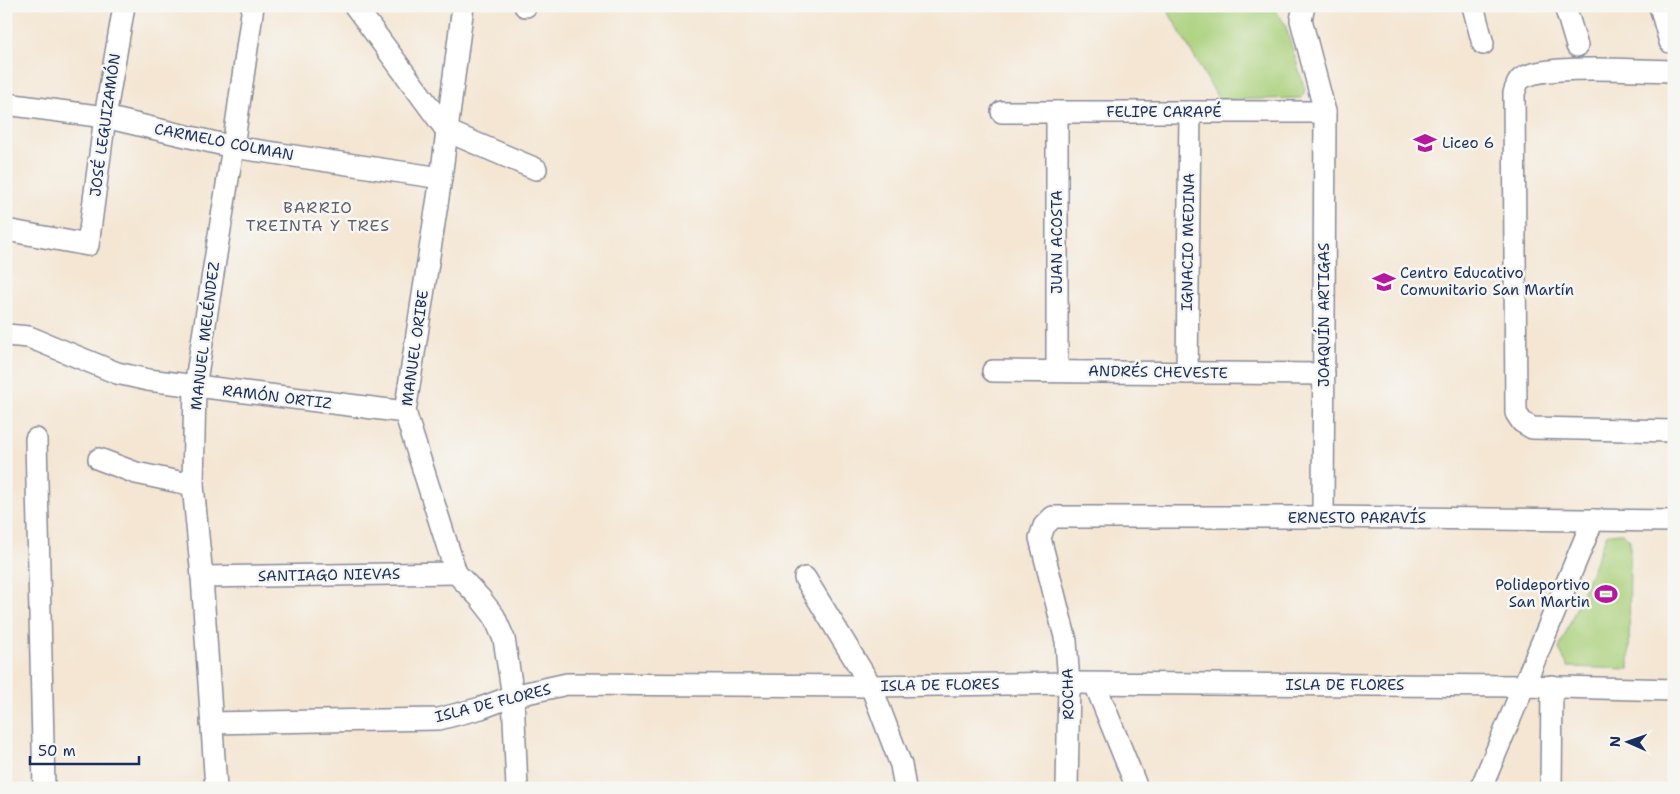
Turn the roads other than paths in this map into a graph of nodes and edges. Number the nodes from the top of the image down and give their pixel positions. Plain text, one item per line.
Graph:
1 (124, 6) edge
2 (253, 6) edge
3 (355, 6) edge
4 (463, 6) edge
5 (1304, 6) edge
6 (1473, 6) edge
7 (1566, 6) edge
8 (1660, 6) edge
9 (1670, 42) dead end
10 (1484, 44) dead end
11 (1576, 46) dead end
12 (1674, 71) edge
13 (6, 104) edge
14 (1002, 112) dead end
15 (1057, 112) junction
16 (1190, 112) junction
17 (1325, 112) junction
18 (105, 117) junction
19 (447, 131) junction
20 (233, 147) junction
21 (536, 169) dead end
22 (441, 178) junction
23 (6, 230) edge
24 (6, 335) edge
25 (993, 371) dead end
26 (1057, 371) junction
27 (1187, 373) junction
28 (1324, 374) junction
29 (195, 387) junction
30 (405, 412) junction
31 (1674, 431) edge
32 (36, 439) dead end
33 (100, 459) dead end
34 (193, 485) junction
35 (1323, 517) junction
36 (1593, 520) junction
37 (1674, 521) edge
38 (1044, 526) joint
39 (456, 573) junction
40 (202, 577) junction
41 (805, 578) dead end
42 (1070, 683) junction
43 (1095, 684) junction
44 (870, 686) junction
45 (1522, 686) junction
46 (1552, 686) junction
47 (1674, 690) edge
48 (513, 696) junction
49 (211, 723) junction
50 (44, 788) edge
51 (216, 788) edge
52 (517, 788) edge
53 (904, 788) edge
54 (1067, 788) edge
55 (1137, 788) edge
56 (1481, 788) edge
57 (1551, 788) edge

1 - 18 street, JOSÉ LEGUIZAMÓN
2 - 20 street, MANUEL MELÉNDEZ
3 - 19 street
4 - 19 street, MANUEL ORIBE
5 - 17 street, JOAQUÍN ARTIGAS
6 - 10 street
7 - 11 street
8 - 9 street
12 - 31 street
13 - 18 street, CARMELO COLMAN
14 - 15 street, FELIPE CARAPÉ
15 - 16 street, FELIPE CARAPÉ
15 - 26 street, JUAN ACOSTA
16 - 17 street, FELIPE CARAPÉ
16 - 27 street, IGNACIO MEDINA
17 - 28 street, JOAQUÍN ARTIGAS
18 - 20 street, CARMELO COLMAN
18 - 23 street, JOSÉ LEGUIZAMÓN
19 - 21 street
19 - 22 street, MANUEL ORIBE
20 - 22 street, CARMELO COLMAN
20 - 29 street, MANUEL MELÉNDEZ
22 - 30 street, MANUEL ORIBE
24 - 29 street, RAMÓN ORTIZ
25 - 26 street, ANDRÉS CHEVESTE
26 - 27 street, ANDRÉS CHEVESTE
27 - 28 street, ANDRÉS CHEVESTE
28 - 35 street, JOAQUÍN ARTIGAS
29 - 30 street, RAMÓN ORTIZ
29 - 34 street, MANUEL MELÉNDEZ
30 - 39 street, MANUEL ORIBE
32 - 50 street
33 - 34 street
34 - 40 street, MANUEL MELÉNDEZ
35 - 36 street, ERNESTO PARAVÍS
35 - 38 street, ERNESTO PARAVÍS
36 - 37 street, ERNESTO PARAVÍS
36 - 45 street
38 - 42 street, ROCHA
39 - 40 street, SANTIAGO NIEVAS
39 - 48 street, MANUEL ORIBE
40 - 49 street, MANUEL MELÉNDEZ
41 - 44 street
42 - 43 street, ISLA DE FLORES
42 - 44 street, ISLA DE FLORES
42 - 54 street, ROCHA
43 - 45 street, ISLA DE FLORES
43 - 55 street
44 - 48 street, ISLA DE FLORES
44 - 53 street
45 - 46 street, ISLA DE FLORES
45 - 56 street
46 - 47 street, ISLA DE FLORES
46 - 57 street
48 - 49 street, ISLA DE FLORES
48 - 52 street, MANUEL ORIBE
49 - 51 street, MANUEL MELÉNDEZ

